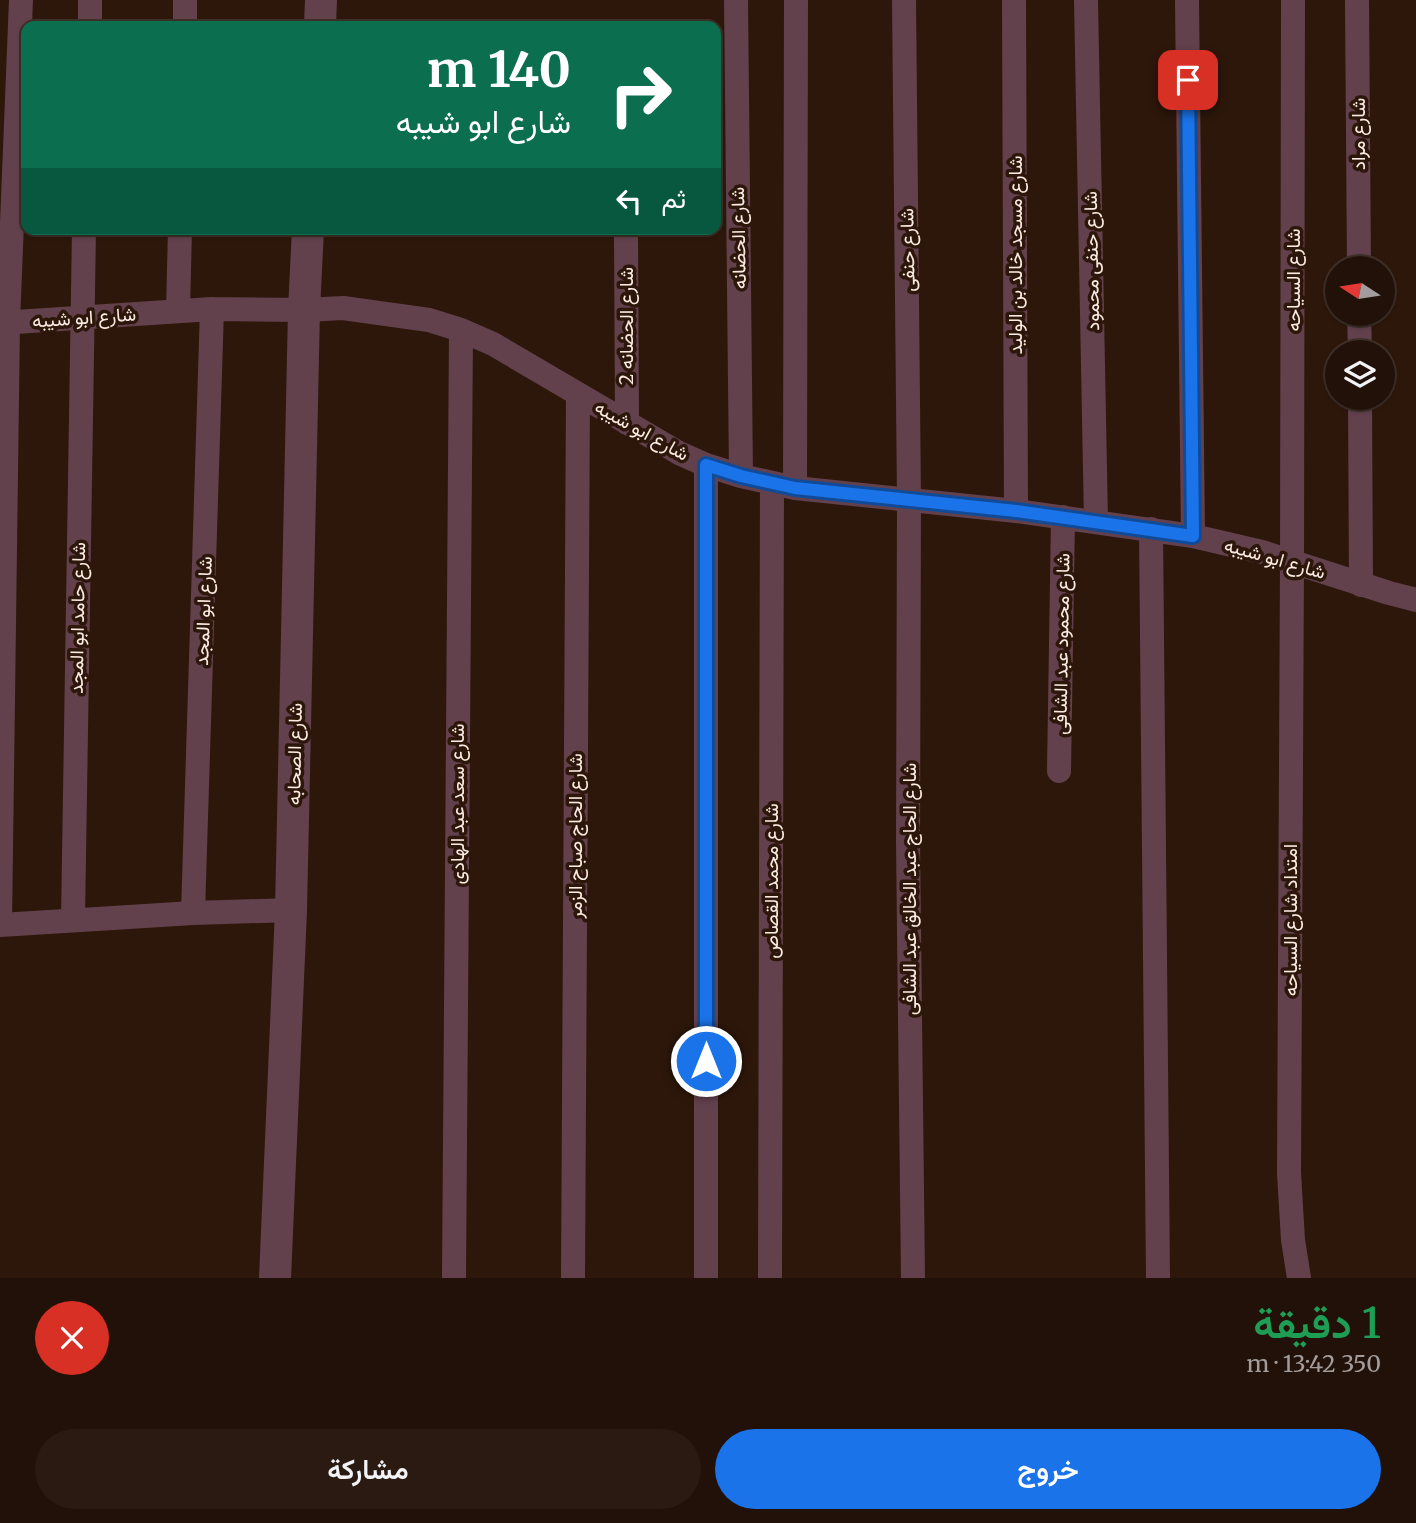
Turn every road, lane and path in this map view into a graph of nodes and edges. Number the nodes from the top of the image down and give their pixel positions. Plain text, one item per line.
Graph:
1 (21, 0) edge
2 (90, 0) edge
3 (185, 0) edge
4 (321, 0) edge
5 (736, 0) edge
6 (796, 0) edge
7 (904, 0) edge
8 (1014, 0) edge
9 (1086, 0) edge
10 (1187, 0) edge
11 (1293, 0) edge
12 (1357, 0) edge
13 (90, 21) edge
14 (185, 21) edge
15 (320, 21) edge
16 (84, 235) edge
17 (180, 235) edge
18 (309, 235) edge
19 (626, 235) edge
20 (1359, 256) edge
21 (212, 309) junction
22 (304, 310) junction
23 (178, 311) junction
24 (82, 317) junction
25 (4, 323) edge
26 (461, 330) junction
27 (578, 394) junction
28 (1360, 410) edge
29 (627, 423) junction
30 (706, 465) junction
31 (741, 476) junction
32 (783, 486) junction
33 (909, 500) junction
34 (1016, 511) junction
35 (1063, 517) junction
36 (1096, 522) junction
37 (1151, 529) junction
38 (1193, 536) junction
39 (1292, 561) junction
40 (1361, 584) junction
41 (1416, 600) edge
42 (1059, 771) dead end
43 (291, 911) junction
44 (193, 913) junction
45 (73, 919) junction
46 (0, 925) edge
47 (275, 1278) edge
48 (454, 1278) edge
49 (573, 1278) edge
50 (706, 1278) edge
51 (770, 1278) edge
52 (913, 1278) edge
53 (1158, 1278) edge
54 (1298, 1278) edge

1 - 25 street
2 - 13 street
3 - 14 street
4 - 15 street
5 - 31 street, شارع الحضانه
6 - 32 street, شارع محمد القصاص
7 - 33 street, شارع حنفى
8 - 34 street, شارع مسجد خالد بن الوليد
9 - 36 street, شارع حنفى محمود
10 - 38 street
11 - 39 street, شارع السياحه
12 - 20 street, شارع مراد
16 - 24 street, شارع حامد ابو المجد
17 - 23 street
18 - 22 street, شارع الصحابه
19 - 29 street, شارع الحضانه 2
21 - 22 street, شارع ابو شيبه
21 - 23 street, شارع ابو شيبه
21 - 44 street, شارع ابو المجد
22 - 26 street, شارع ابو شيبه
22 - 43 street, شارع الصحابه
23 - 24 street, شارع ابو شيبه
24 - 25 street, شارع ابو شيبه
24 - 45 street, شارع حامد ابو المجد
25 - 46 street
26 - 27 street, شارع ابو شيبه
26 - 48 street, شارع سعد عبد الهادى
27 - 29 street, شارع ابو شيبه
27 - 49 street, شارع الحاج صباح الزمر
28 - 40 street
29 - 30 street, شارع ابو شيبه
30 - 31 street, شارع ابو شيبه
30 - 50 street
31 - 32 street, شارع ابو شيبه
32 - 33 street, شارع ابو شيبه
32 - 51 street, شارع محمد القصاص
33 - 34 street, شارع ابو شيبه
33 - 52 street, شارع الحاج عبد الخالق عبد الشافى
34 - 35 street, شارع ابو شيبه
35 - 36 street, شارع ابو شيبه
35 - 42 street, شارع محمود عبد الشافى
36 - 37 street, شارع ابو شيبه
37 - 38 street, شارع ابو شيبه
37 - 53 street
38 - 39 street, شارع ابو شيبه
39 - 40 street, شارع ابو شيبه
39 - 54 street, امتداد شارع السياحه
40 - 41 street, شارع ابو شيبه
43 - 44 street
43 - 47 street, شارع الصحابه
44 - 45 street
45 - 46 street

